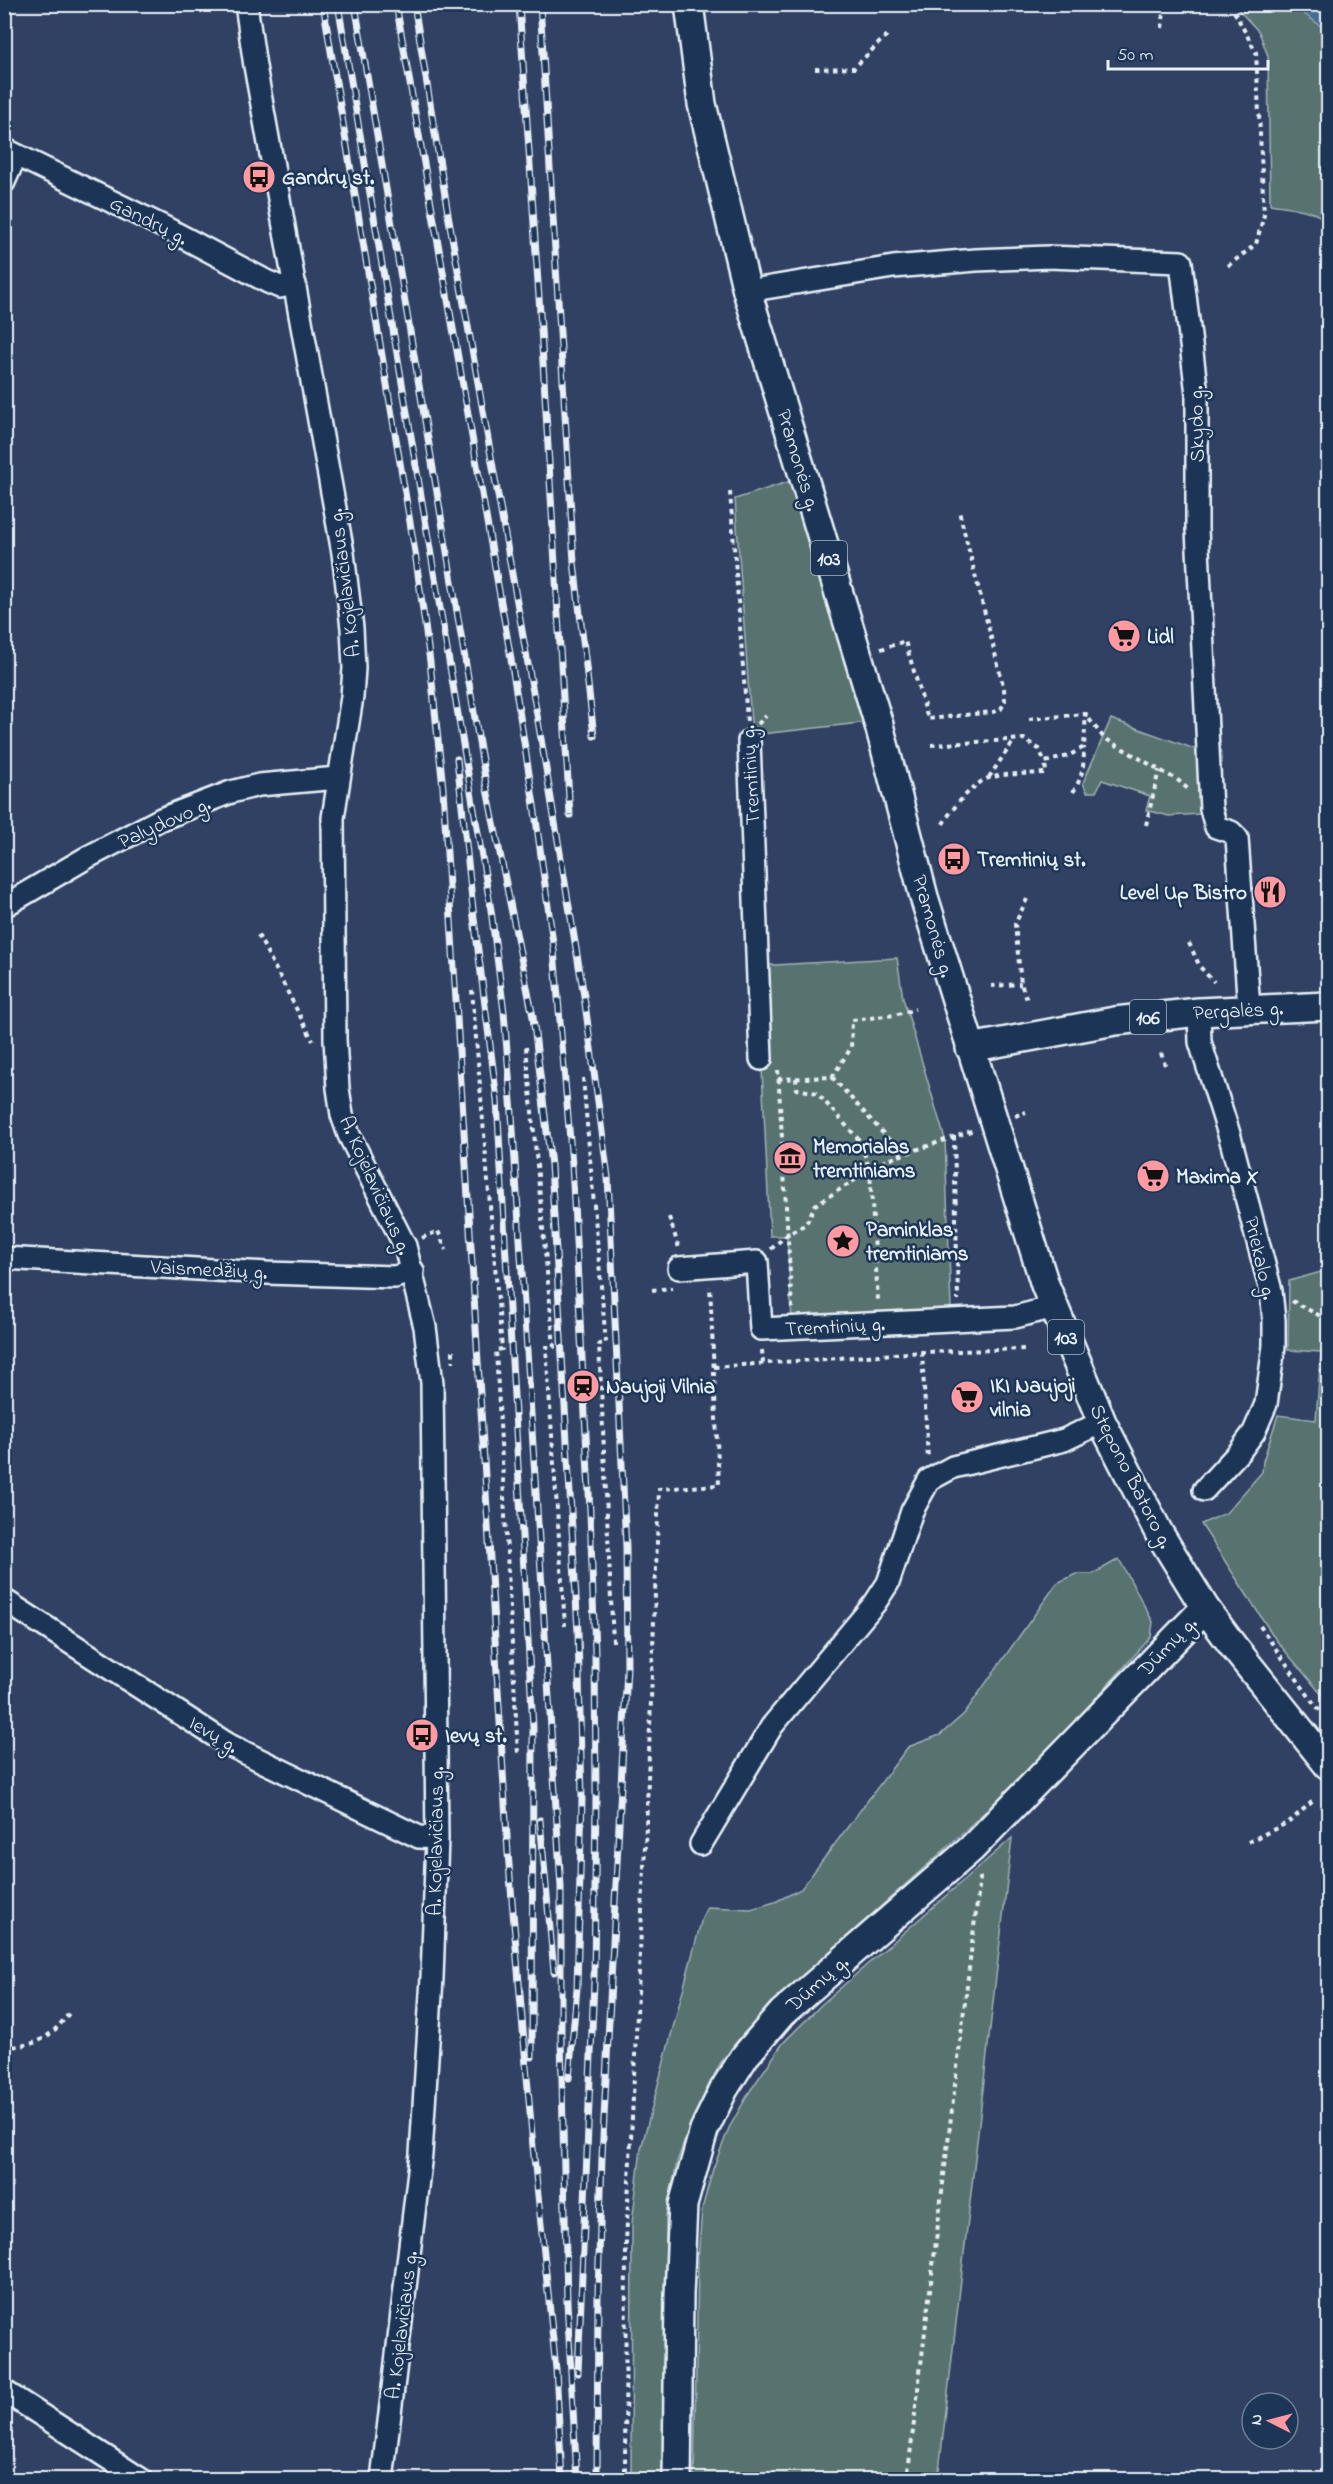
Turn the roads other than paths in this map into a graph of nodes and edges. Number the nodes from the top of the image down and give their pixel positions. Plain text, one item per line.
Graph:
1 (246, 4) edge
2 (689, 4) edge
3 (10, 152) edge
4 (4, 182) edge
5 (295, 284) junction
6 (747, 291) junction
7 (749, 741) road end
8 (338, 778) junction
9 (4, 906) edge
10 (1329, 1006) edge
11 (1249, 1009) junction
12 (1199, 1012) junction
13 (970, 1048) junction
14 (761, 1059) dead end
15 (4, 1258) edge
16 (679, 1268) dead end
17 (413, 1271) junction
18 (1054, 1307) junction
19 (1102, 1422) junction
20 (1204, 1490) dead end
21 (4, 1600) edge
22 (1205, 1608) junction
23 (1329, 1765) edge
24 (437, 1838) junction
25 (701, 1844) dead end
26 (4, 2391) edge
27 (142, 2480) edge
28 (382, 2480) edge
29 (677, 2480) edge

1 - 5 street, A. Kojelavičiaus g.
2 - 6 main road, Pramonės g. / 103
3 - 4 street
3 - 5 street, Gandrų g.
5 - 8 street, A. Kojelavičiaus g.
6 - 11 street, Skydo g.
6 - 13 main road, Pramonės g. / 103
7 - 14 street, Tremtinių g.
8 - 9 street, Palydovo g.
8 - 17 street, A. Kojelavičiaus g.
10 - 11 main road, Pergalės g. / 106
11 - 12 main road, Pergalės g. / 106
12 - 13 main road, Pergalės g. / 106
12 - 20 street, Priekalo g.
13 - 18 main road, Stepono Batoro g. / 103
15 - 17 street, Vaismedžių g.
16 - 18 street, Tremtinių g.
17 - 24 street, A. Kojelavičiaus g.
18 - 19 main road, Stepono Batoro g. / 103
19 - 22 main road, Stepono Batoro g. / 103
19 - 25 street
21 - 24 street, Ievų g.
22 - 23 main road, Stepono Batoro g. / 103
22 - 29 main road, Dūmų g.
24 - 28 street, A. Kojelavičiaus g.
26 - 27 street

